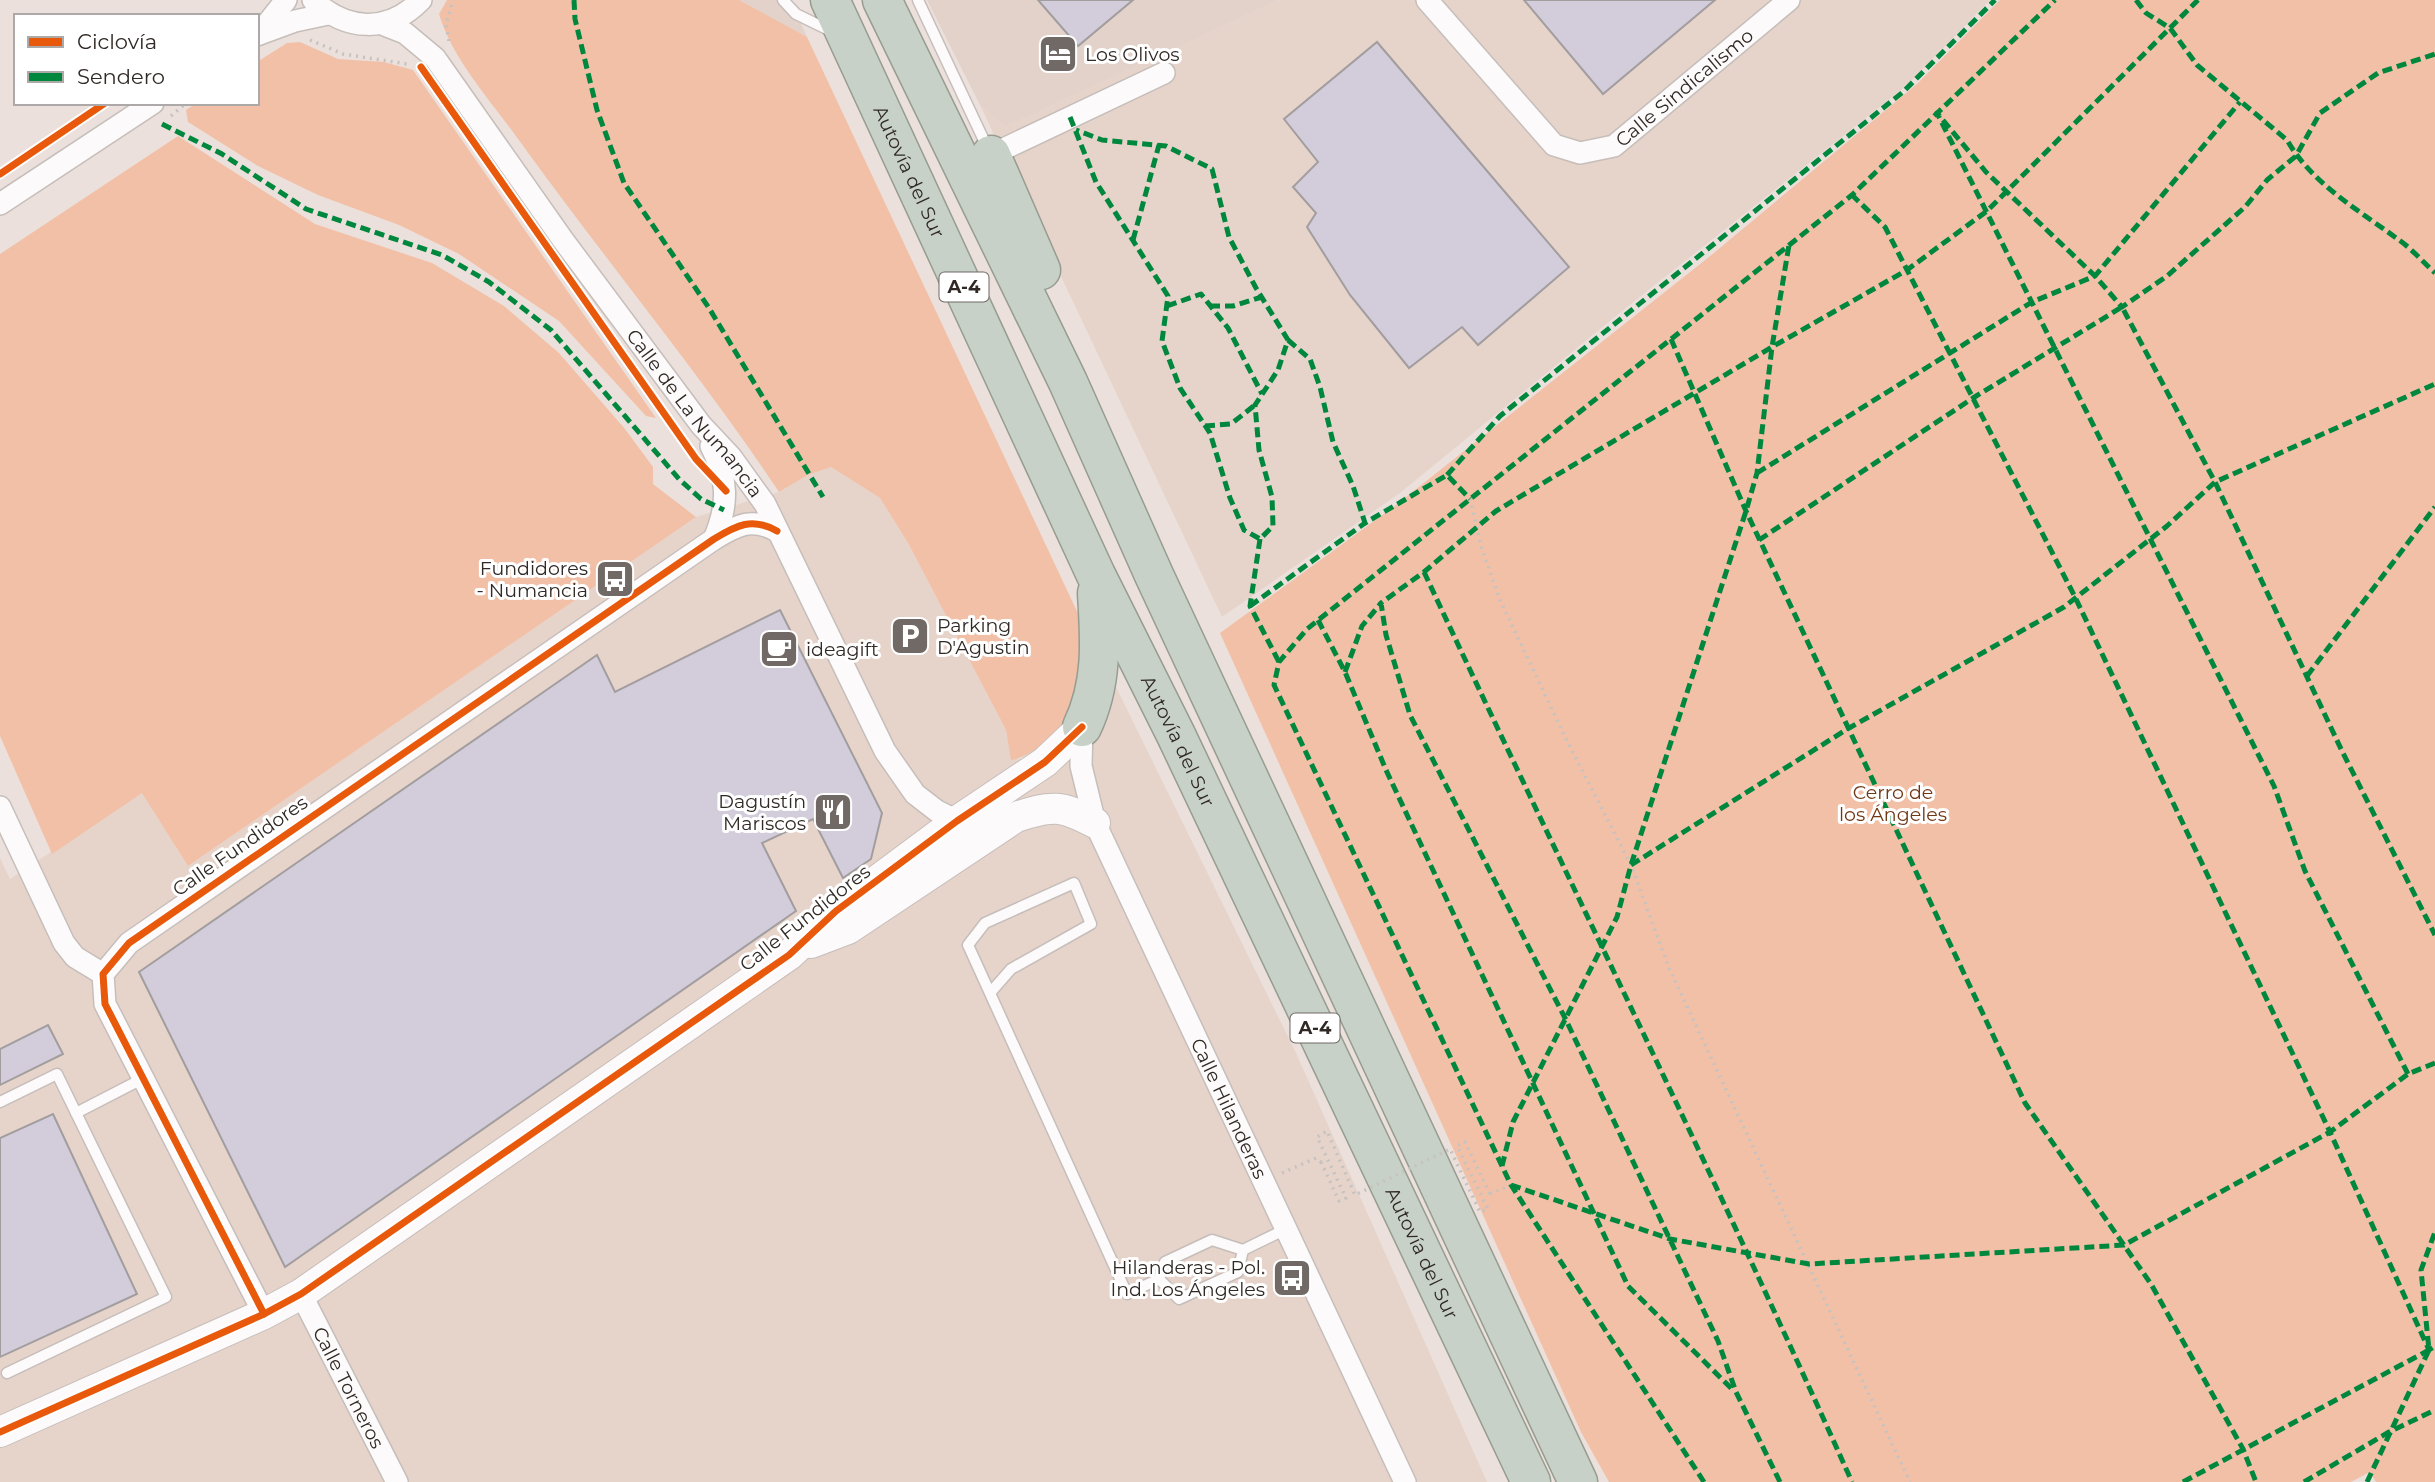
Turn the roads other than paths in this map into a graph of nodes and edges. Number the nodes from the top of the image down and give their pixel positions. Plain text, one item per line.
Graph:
1 (286, 0) edge
2 (422, 0) edge
3 (783, 0) edge
4 (830, 0) edge
5 (882, 0) edge
6 (918, 0) edge
7 (1427, 0) edge
8 (1789, 0) edge
9 (320, 7) edge
10 (382, 24) junction
11 (259, 33) edge
12 (259, 34) edge
13 (849, 40) junction
14 (428, 49) junction
15 (1164, 73) dead end
16 (150, 105) edge
17 (991, 155) junction
18 (0, 204) edge
19 (1068, 382) junction
20 (701, 425) junction
21 (777, 531) junction
22 (714, 539) junction
23 (1096, 575) junction
24 (1082, 727) junction
25 (0, 807) edge
26 (957, 821) junction
27 (1095, 823) junction
28 (966, 851) junction
29 (798, 949) junction
30 (103, 974) junction
31 (990, 993) junction
32 (142, 1080) junction
33 (0, 1102) edge
34 (76, 1113) junction
35 (1284, 1230) junction
36 (1243, 1250) junction
37 (1159, 1279) junction
38 (301, 1294) junction
39 (264, 1314) junction
40 (7, 1373) dead end
41 (1548, 1417) junction
42 (0, 1432) edge
43 (397, 1482) edge
44 (1405, 1482) edge
45 (1531, 1482) edge
46 (1578, 1482) edge
47 (1593, 1482) edge

1 - 11 street
2 - 10 street
2 - 14 street, Calle de La Numancia
3 - 13 lane
4 - 13 highway, Autovía del Sur / A-4
5 - 19 highway, A-4
6 - 17 lane
7 - 8 street, Calle Sindicalismo
9 - 10 street
9 - 12 street
10 - 14 street, Calle de La Numancia
13 - 23 highway, Autovía del Sur / A-4
14 - 20 street, Calle de La Numancia
15 - 17 street
16 - 18 street
17 - 19 highway
19 - 41 highway, A-4
20 - 21 street, Calle de La Numancia
20 - 22 street
21 - 22 street, Calle Fundidores
21 - 26 street, Calle de La Numancia
22 - 30 street, Calle Fundidores
23 - 24 highway
23 - 45 highway, Autovía del Sur / A-4
24 - 26 street, Calle Fundidores
24 - 27 street, Calle Hilanderas
25 - 30 street
26 - 28 street
26 - 29 street, Calle Fundidores
27 - 28 street, Calle Fundidores
27 - 35 street, Calle Hilanderas
28 - 29 street, Calle Fundidores
29 - 38 street, Calle Fundidores
30 - 32 street
31 - 31 lane
31 - 37 lane
32 - 34 lane
32 - 39 street
33 - 34 lane
34 - 40 lane
35 - 36 lane
35 - 44 street, Calle Hilanderas
36 - 37 lane
36 - 37 lane
38 - 39 street, Calle Fundidores
38 - 43 street, Calle Torneros
39 - 42 street, Calle Fundidores
41 - 46 highway, A-4
41 - 47 highway

